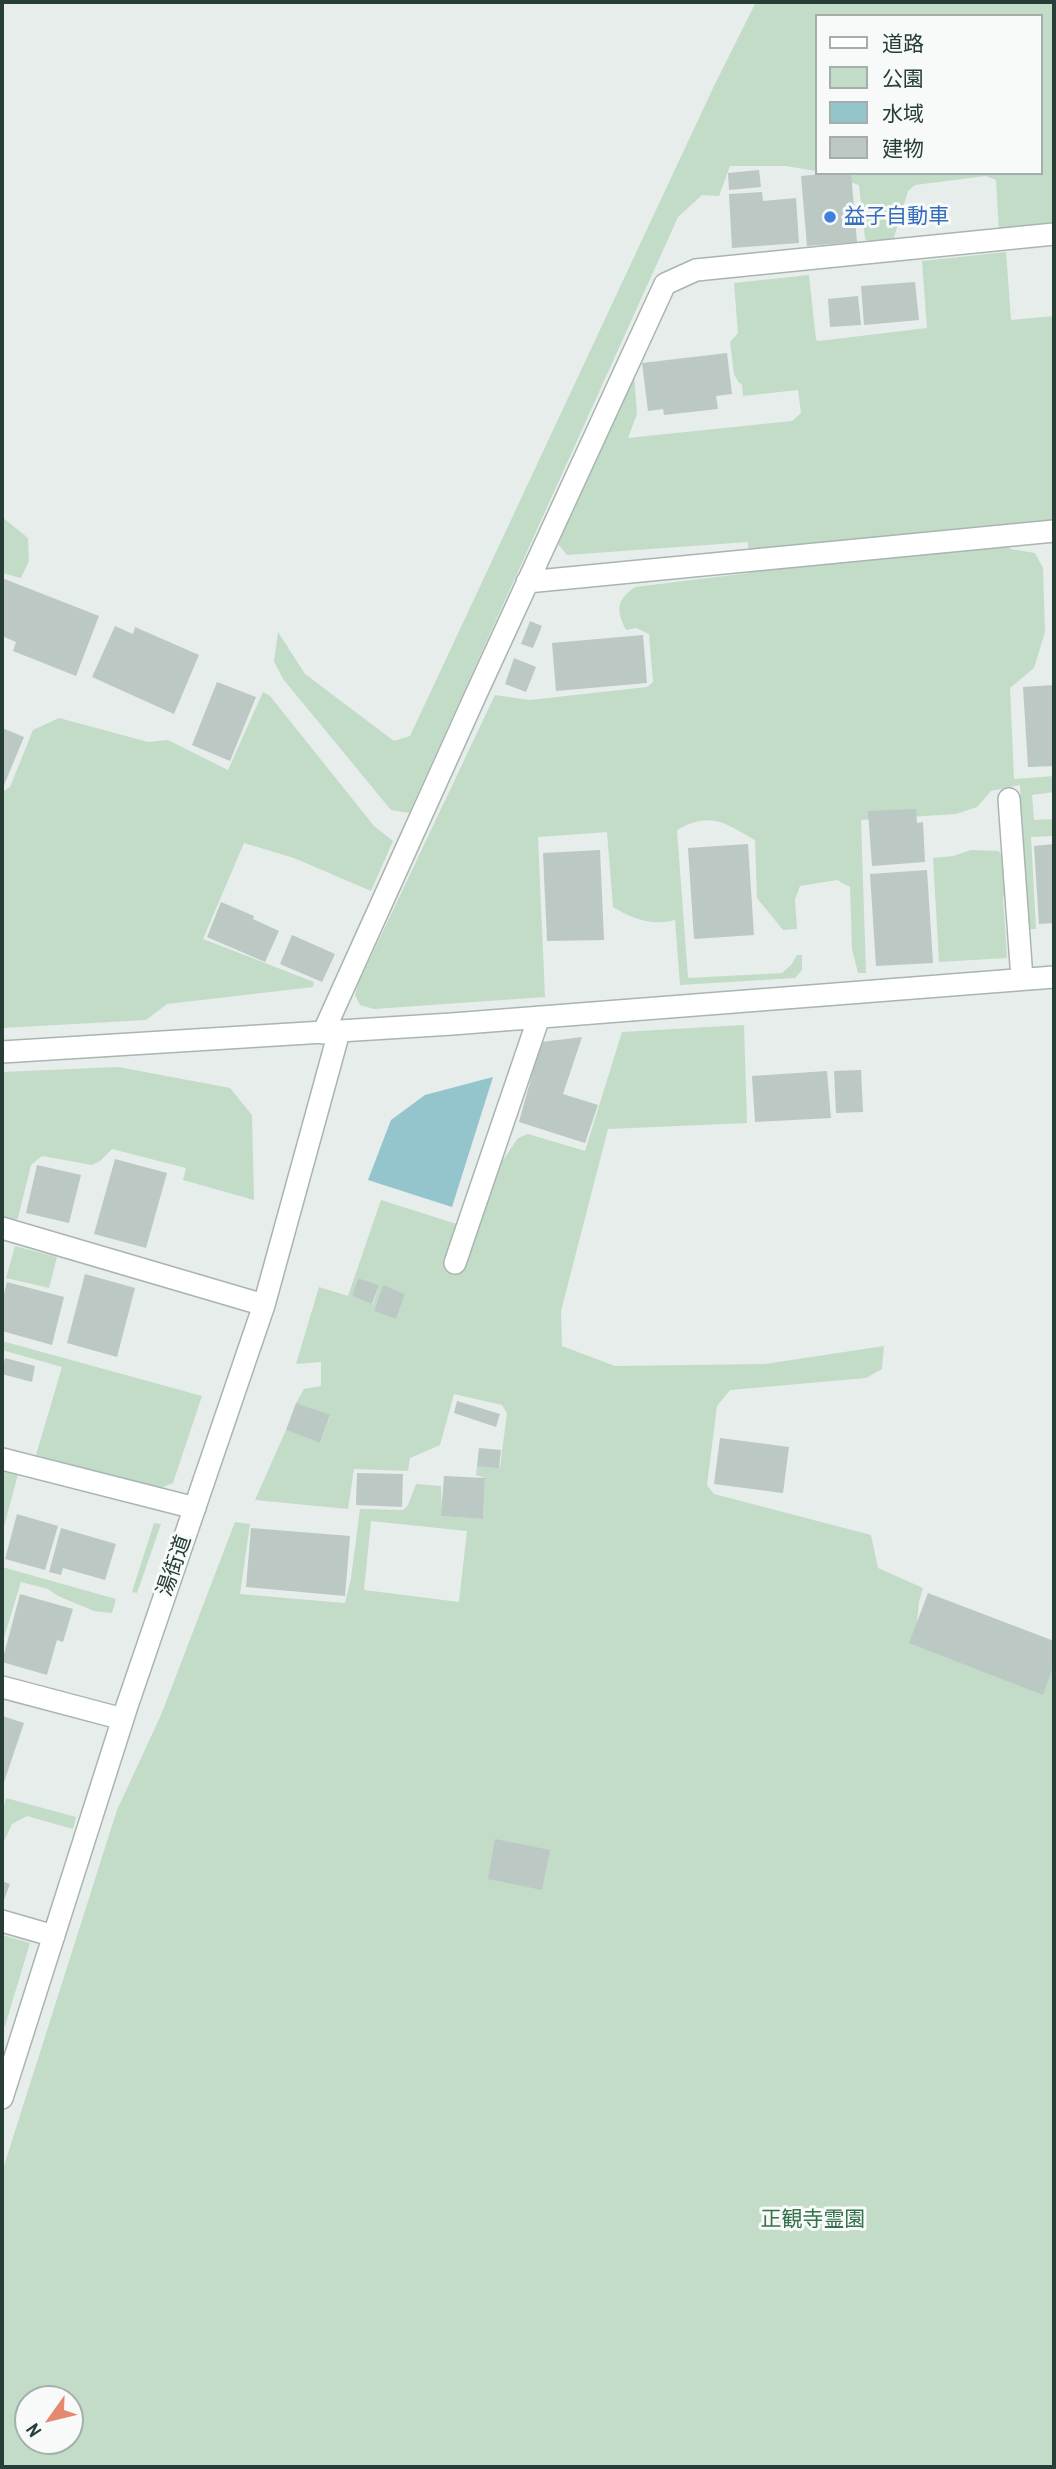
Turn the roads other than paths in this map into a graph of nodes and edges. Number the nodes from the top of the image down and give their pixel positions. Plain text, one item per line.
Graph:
1 (1054, 234) edge
2 (1054, 531) edge
3 (527, 582) junction
4 (1009, 799) dead end
5 (1054, 977) edge
6 (1022, 979) junction
7 (539, 1017) junction
8 (331, 1032) junction
9 (2, 1052) edge
10 (2, 1228) edge
11 (455, 1263) dead end
12 (264, 1306) junction
13 (2, 1459) edge
14 (195, 1508) junction
15 (2, 1687) edge
16 (123, 1719) junction
17 (2, 1921) edge
18 (54, 1936) junction
19 (10, 2045) edge
20 (2, 2098) edge

1 - 3 street, 湯街道
2 - 3 street
3 - 8 street, 湯街道
4 - 6 street
5 - 6 street
6 - 7 street
7 - 8 street
7 - 11 street
8 - 9 street
8 - 12 street, 湯街道
10 - 12 street
12 - 14 street, 湯街道
13 - 14 street
14 - 16 street, 湯街道
15 - 16 street
16 - 18 street, 湯街道
17 - 18 street
18 - 19 street, 湯街道
19 - 20 street, 湯街道

